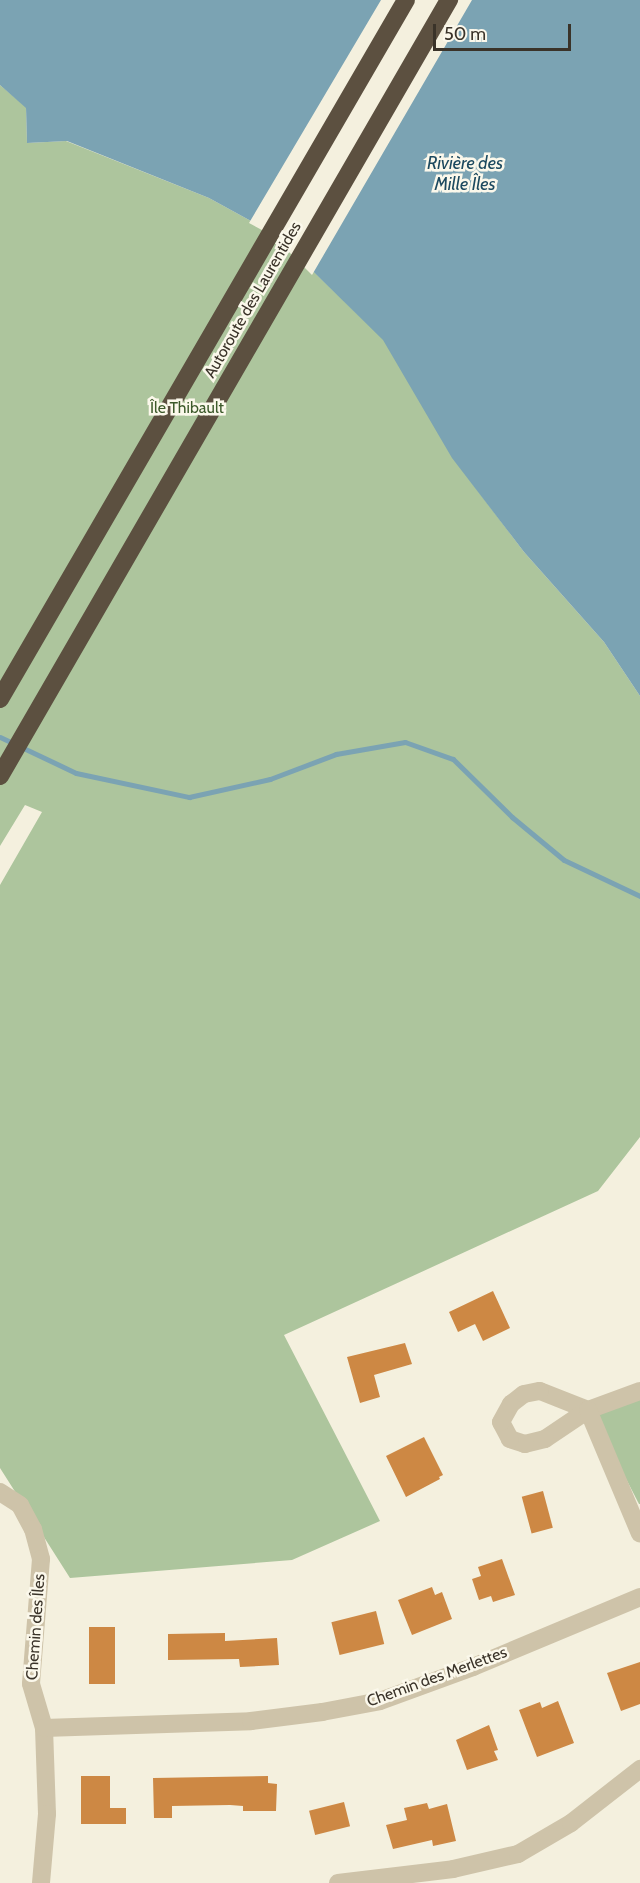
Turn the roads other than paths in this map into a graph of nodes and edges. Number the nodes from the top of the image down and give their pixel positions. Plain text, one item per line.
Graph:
1 (405, 0) edge
2 (449, 0) edge
3 (0, 699) edge
4 (0, 776) edge
5 (640, 1390) edge
6 (0, 1492) edge
7 (640, 1534) edge
8 (640, 1597) edge
9 (44, 1728) junction
10 (640, 1769) edge
11 (41, 1883) edge
12 (338, 1883) edge

1 - 3 highway, Autoroute des Laurentides
2 - 4 highway, Autoroute des Laurentides
5 - 7 street
6 - 9 street, Chemin des Îles
8 - 9 street, Chemin des Merlettes
9 - 11 street, Chemin des Îles
10 - 12 street

